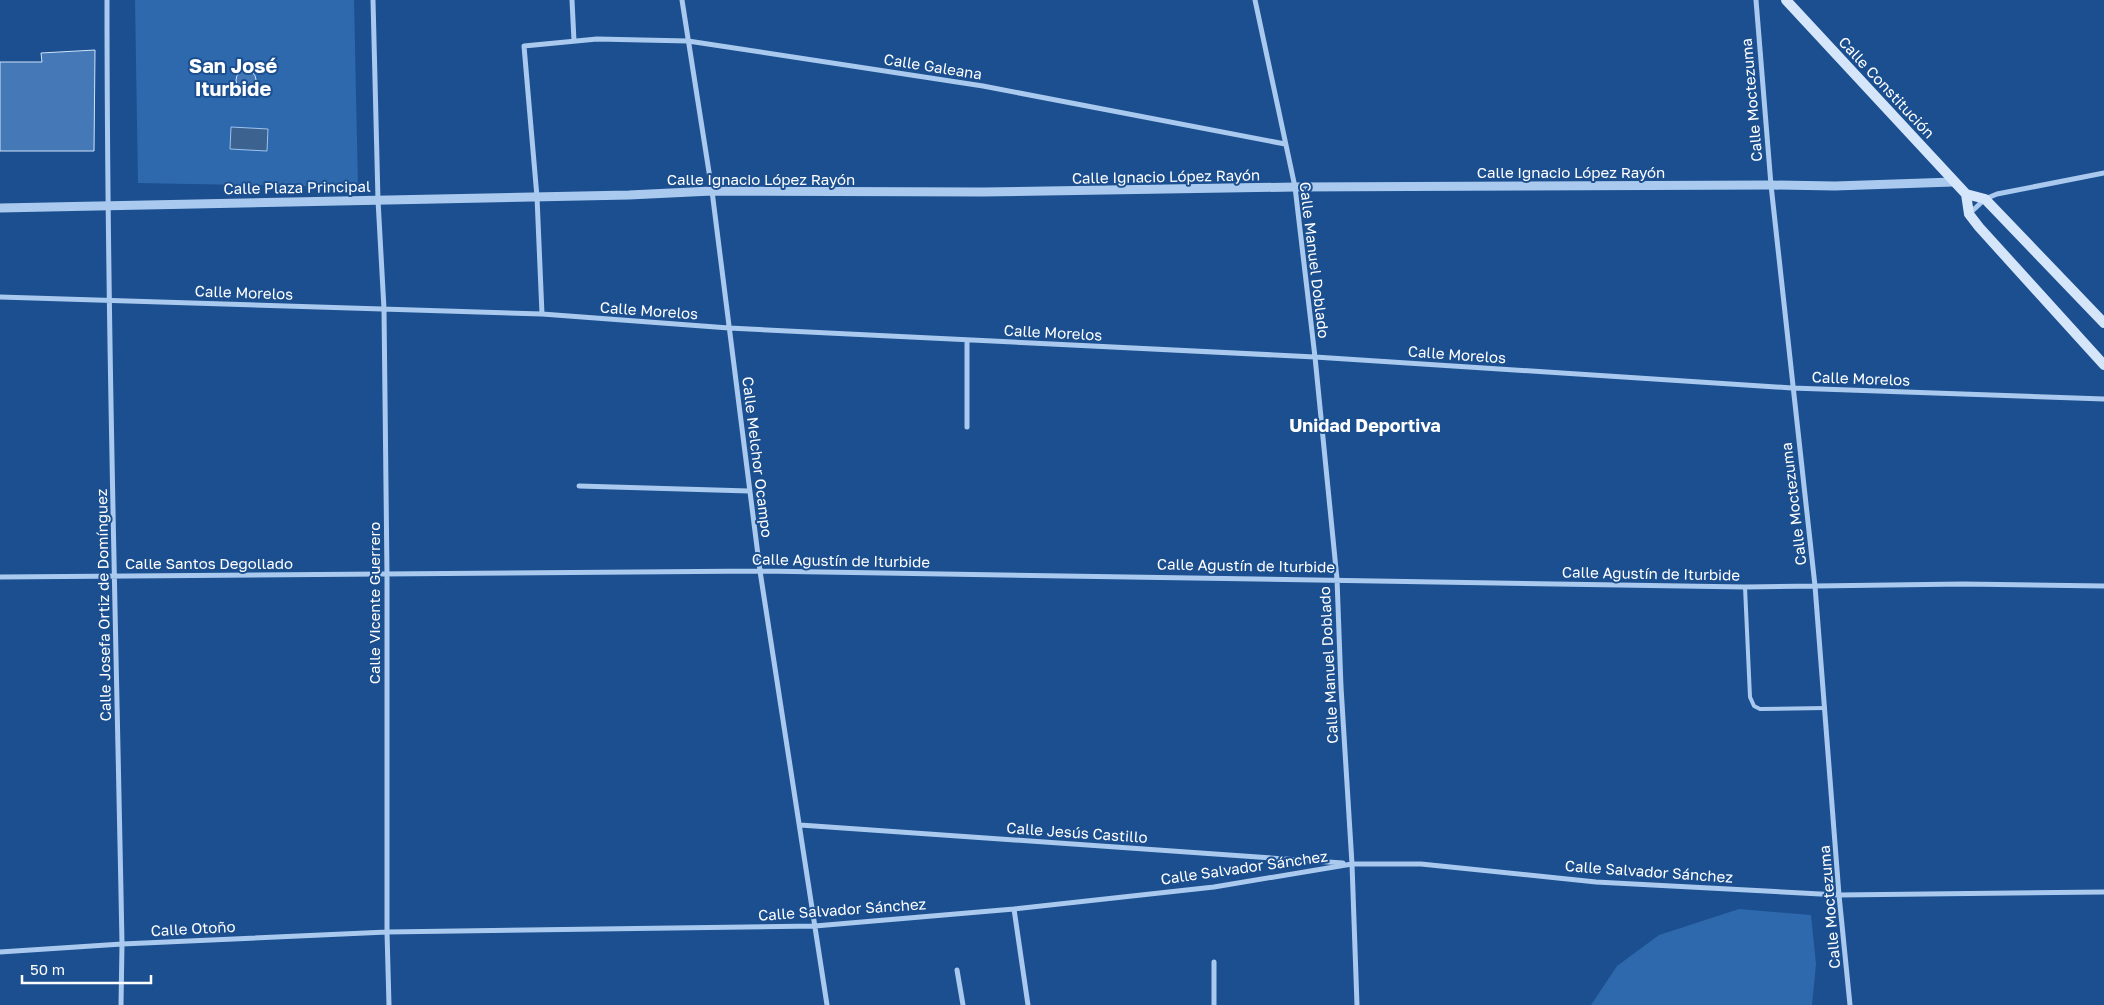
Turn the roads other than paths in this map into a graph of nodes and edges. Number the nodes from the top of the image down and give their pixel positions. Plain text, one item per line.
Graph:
1 (107, 0) edge
2 (373, 0) edge
3 (572, 0) edge
4 (682, 0) edge
5 (1255, 0) edge
6 (1756, 0) edge
7 (1786, 0) edge
8 (574, 41) junction
9 (688, 41) junction
10 (1285, 144) junction
11 (2104, 173) edge
12 (1954, 182) junction
13 (1771, 185) junction
14 (1295, 187) junction
15 (712, 191) junction
16 (1966, 194) junction
17 (537, 197) junction
18 (1985, 199) junction
19 (378, 200) junction
20 (107, 204) junction
21 (0, 208) edge
22 (1969, 214) junction
23 (0, 297) edge
24 (108, 301) junction
25 (384, 309) junction
26 (542, 314) junction
27 (2104, 323) edge
28 (729, 328) junction
29 (967, 340) junction
30 (1315, 357) junction
31 (2104, 365) edge
32 (1792, 388) junction
33 (2104, 399) edge
34 (967, 427) dead end
35 (579, 486) dead end
36 (749, 491) junction
37 (760, 571) junction
38 (387, 575) junction
39 (116, 576) junction
40 (0, 577) edge
41 (1337, 579) junction
42 (1815, 586) junction
43 (2104, 586) edge
44 (1745, 587) junction
45 (1825, 708) junction
46 (800, 825) junction
47 (1352, 864) junction
48 (2104, 892) edge
49 (1840, 895) junction
50 (1014, 909) junction
51 (815, 926) junction
52 (387, 932) junction
53 (122, 944) junction
54 (0, 952) edge
55 (1214, 962) dead end
56 (957, 970) dead end
57 (122, 1005) edge
58 (389, 1005) edge
59 (827, 1005) edge
60 (963, 1005) edge
61 (1028, 1005) edge
62 (1214, 1005) edge
63 (1357, 1005) edge
64 (1850, 1005) edge

1 - 20 street, Calle Josefa Ortiz de Domínguez
2 - 19 street, Calle Plaza Principal
3 - 8 street
4 - 9 street, Calle Melchor Ocampo
5 - 10 street, Calle Manuel Doblado
6 - 13 street, Calle Moctezuma
7 - 12 main road, Calle Constitución
8 - 9 street, Calle Galeana
8 - 17 street, Calle Galeana
9 - 10 street, Calle Galeana
9 - 15 street, Calle Melchor Ocampo
10 - 14 street, Calle Manuel Doblado
11 - 18 street
12 - 13 street, Calle Ignacio López Rayón
12 - 16 main road, Calle Constitución
13 - 14 street, Calle Ignacio López Rayón
13 - 32 street, Calle Moctezuma
14 - 15 street, Calle Ignacio López Rayón
14 - 30 street, Calle Manuel Doblado
15 - 17 street, Calle Ignacio López Rayón
15 - 28 street, Calle Melchor Ocampo
16 - 18 main road
16 - 22 main road
17 - 19 street, Calle Ignacio López Rayón
17 - 26 street
18 - 22 street
18 - 27 main road
19 - 20 street, Calle Plaza Principal
19 - 25 street, Calle Vicente Guerrero
20 - 21 street, Calle Plaza Principal
20 - 24 street, Calle Josefa Ortiz de Domínguez
22 - 31 main road
23 - 24 street, Calle Morelos
24 - 25 street, Calle Morelos
24 - 39 street, Calle Josefa Ortiz de Domínguez
25 - 26 street, Calle Morelos
25 - 38 street, Calle Vicente Guerrero
26 - 28 street, Calle Morelos
28 - 29 street, Calle Morelos
28 - 36 street, Calle Melchor Ocampo
29 - 30 street, Calle Morelos
29 - 34 street
30 - 32 street, Calle Morelos
30 - 41 street, Calle Manuel Doblado
32 - 33 street, Calle Morelos
32 - 42 street, Calle Moctezuma
35 - 36 street
36 - 37 street, Calle Melchor Ocampo
37 - 38 street, Calle Agustín de Iturbide
37 - 41 street, Calle Agustín de Iturbide
37 - 46 street, Calle Melchor Ocampo
38 - 39 street, Calle Santos Degollado
38 - 52 street, Calle Vicente Guerrero
39 - 40 street, Calle Santos Degollado
39 - 53 street, Calle Josefa Ortiz de Domínguez
41 - 44 street, Calle Agustín de Iturbide
41 - 47 street, Calle Manuel Doblado
42 - 43 street, Calle Agustín de Iturbide
42 - 44 street, Calle Agustín de Iturbide
42 - 45 street, Calle Moctezuma
44 - 45 lane
45 - 49 street, Calle Moctezuma
46 - 47 street, Calle Jesús Castillo
46 - 51 street, Calle Melchor Ocampo
47 - 49 street, Calle Salvador Sánchez
47 - 50 street, Calle Salvador Sánchez
47 - 63 street, Calle Manuel Doblado
48 - 49 street, Calle Salvador Sánchez
49 - 64 street, Calle Moctezuma
50 - 51 street, Calle Salvador Sánchez
50 - 61 street
51 - 52 street, Calle Salvador Sánchez
51 - 59 street, Calle Melchor Ocampo
52 - 53 street, Calle Otoño
52 - 58 street, Calle Vicente Guerrero
53 - 54 street, Calle Otoño
53 - 57 street, Calle Josefa Ortiz de Domínguez
55 - 62 street
56 - 60 street

